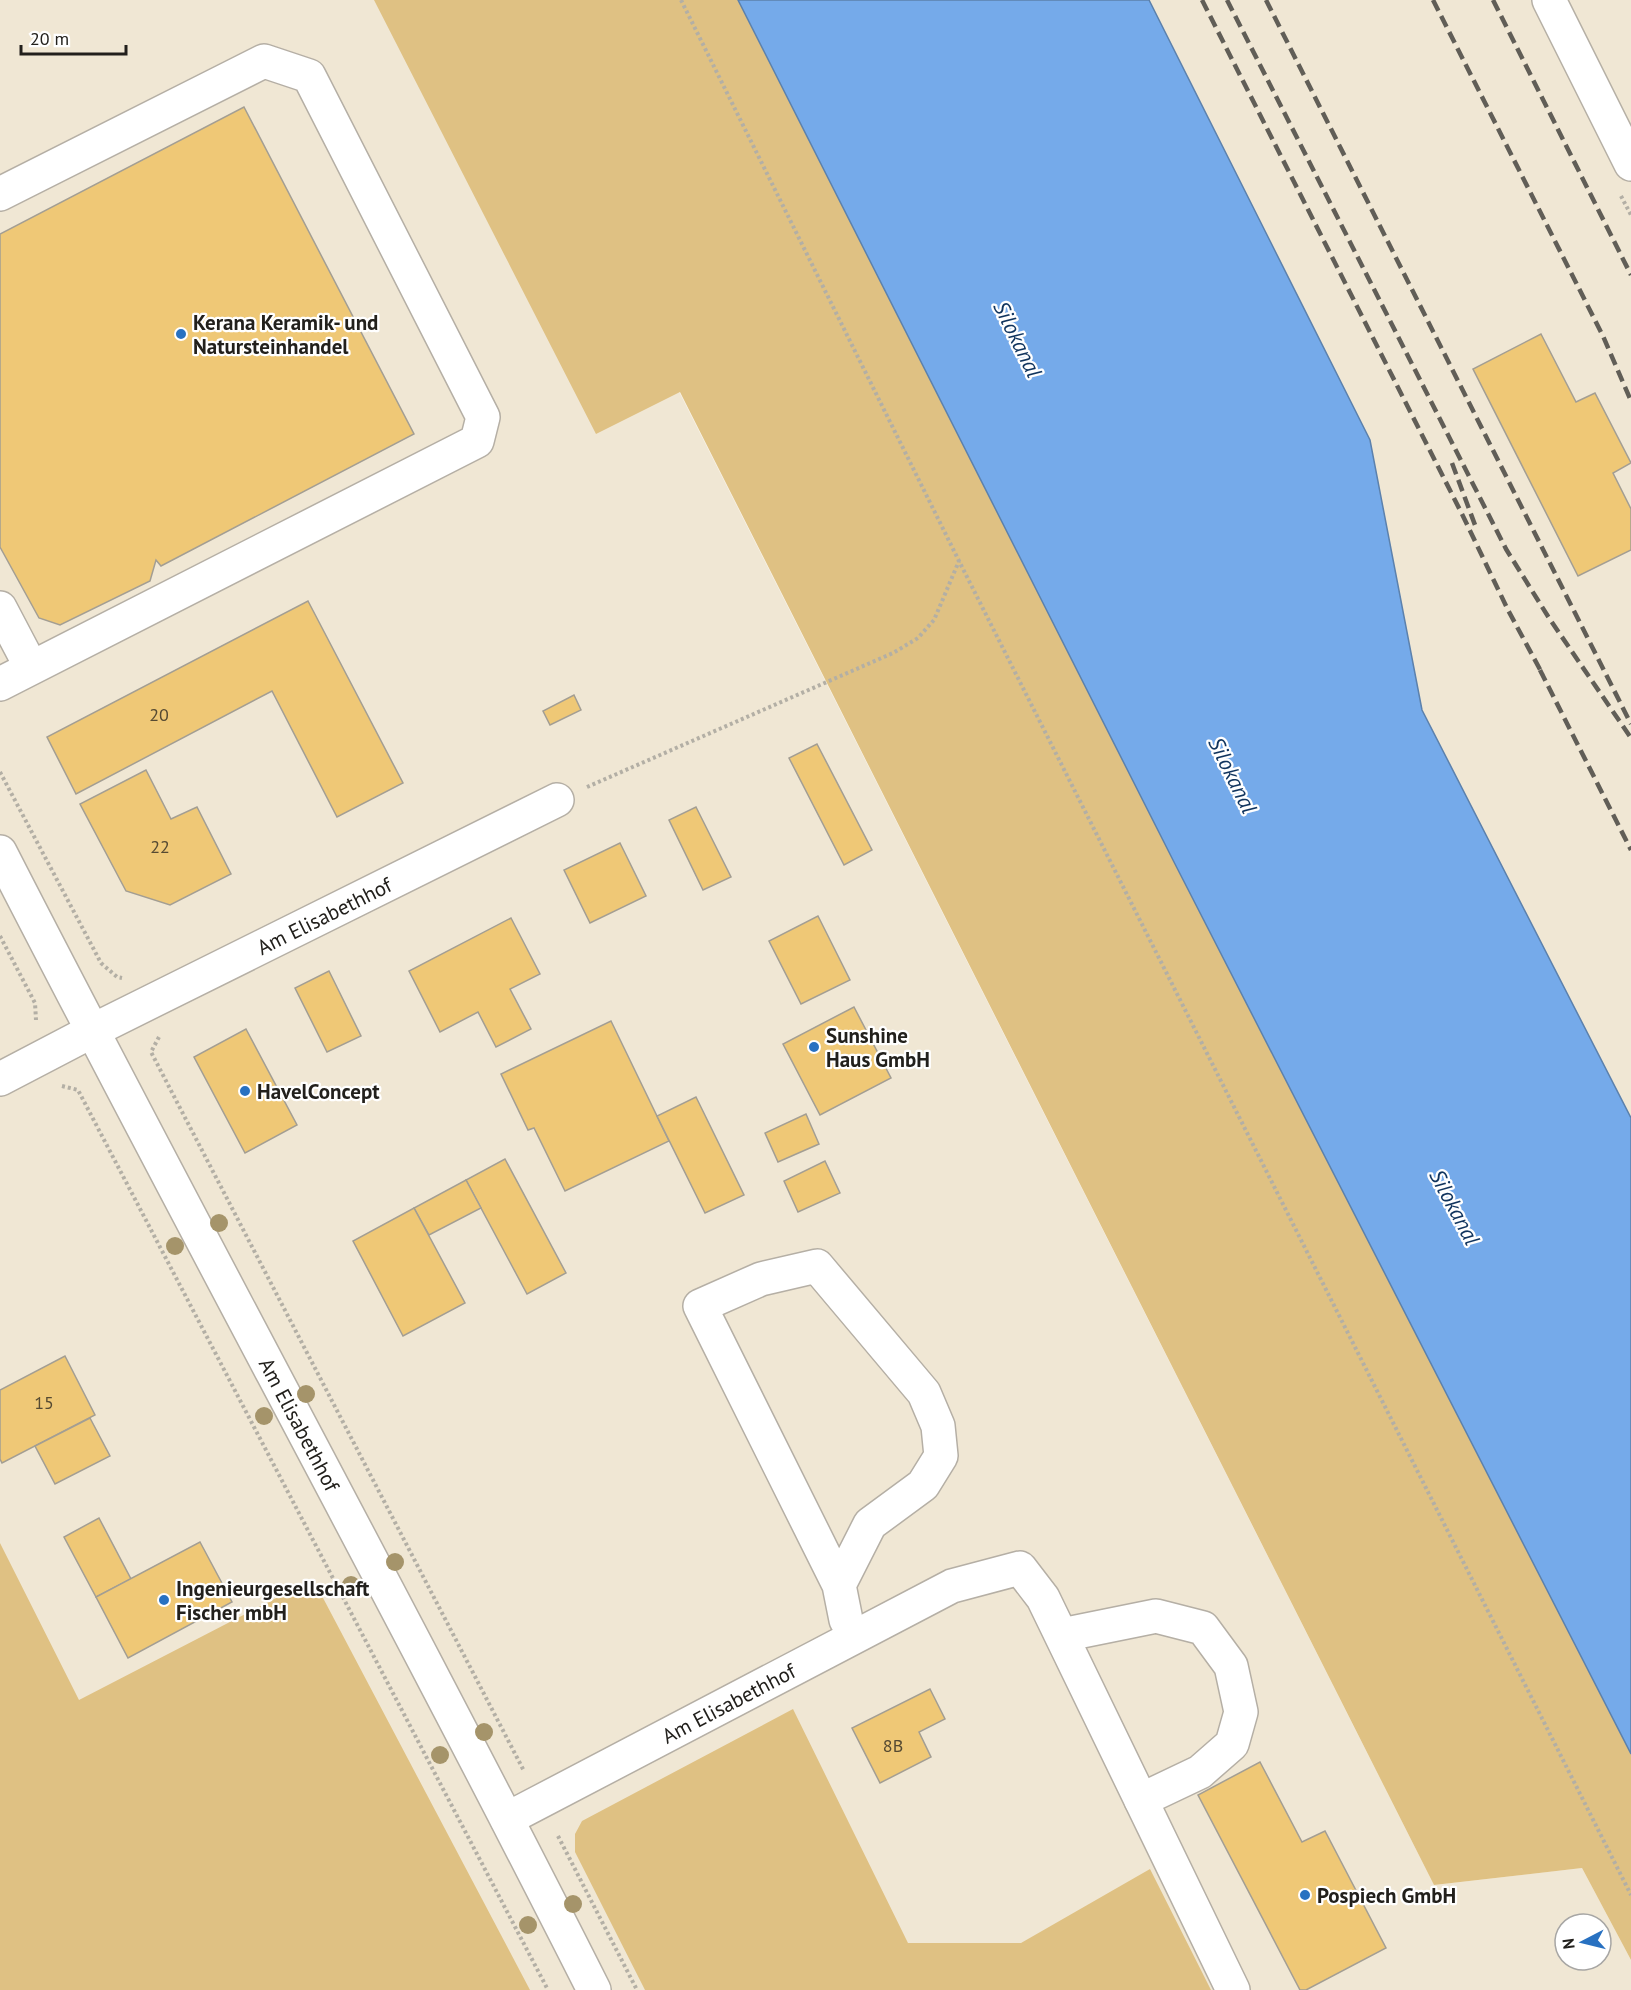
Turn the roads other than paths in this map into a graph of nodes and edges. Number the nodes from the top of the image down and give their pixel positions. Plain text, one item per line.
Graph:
1 (1549, 0) edge
2 (1631, 164) edge
3 (0, 194) edge
4 (0, 608) edge
5 (31, 667) junction
6 (0, 684) edge
7 (557, 800) road end
8 (0, 852) edge
9 (92, 1031) junction
10 (0, 1079) edge
11 (839, 1585) junction
12 (846, 1620) dead end
13 (1062, 1635) junction
14 (1141, 1800) junction
15 (507, 1819) junction
16 (594, 1990) edge
17 (1233, 1990) edge

1 - 2 street
3 - 5 street
4 - 5 street
5 - 6 street
7 - 9 street, Am Elisabethhof
8 - 9 street, Am Elisabethhof
9 - 10 street, Am Elisabethhof
9 - 15 street, Am Elisabethhof
11 - 11 street
11 - 12 street
13 - 14 street
13 - 14 street
13 - 15 street, Am Elisabethhof
14 - 17 street
15 - 16 street, Am Elisabethhof

